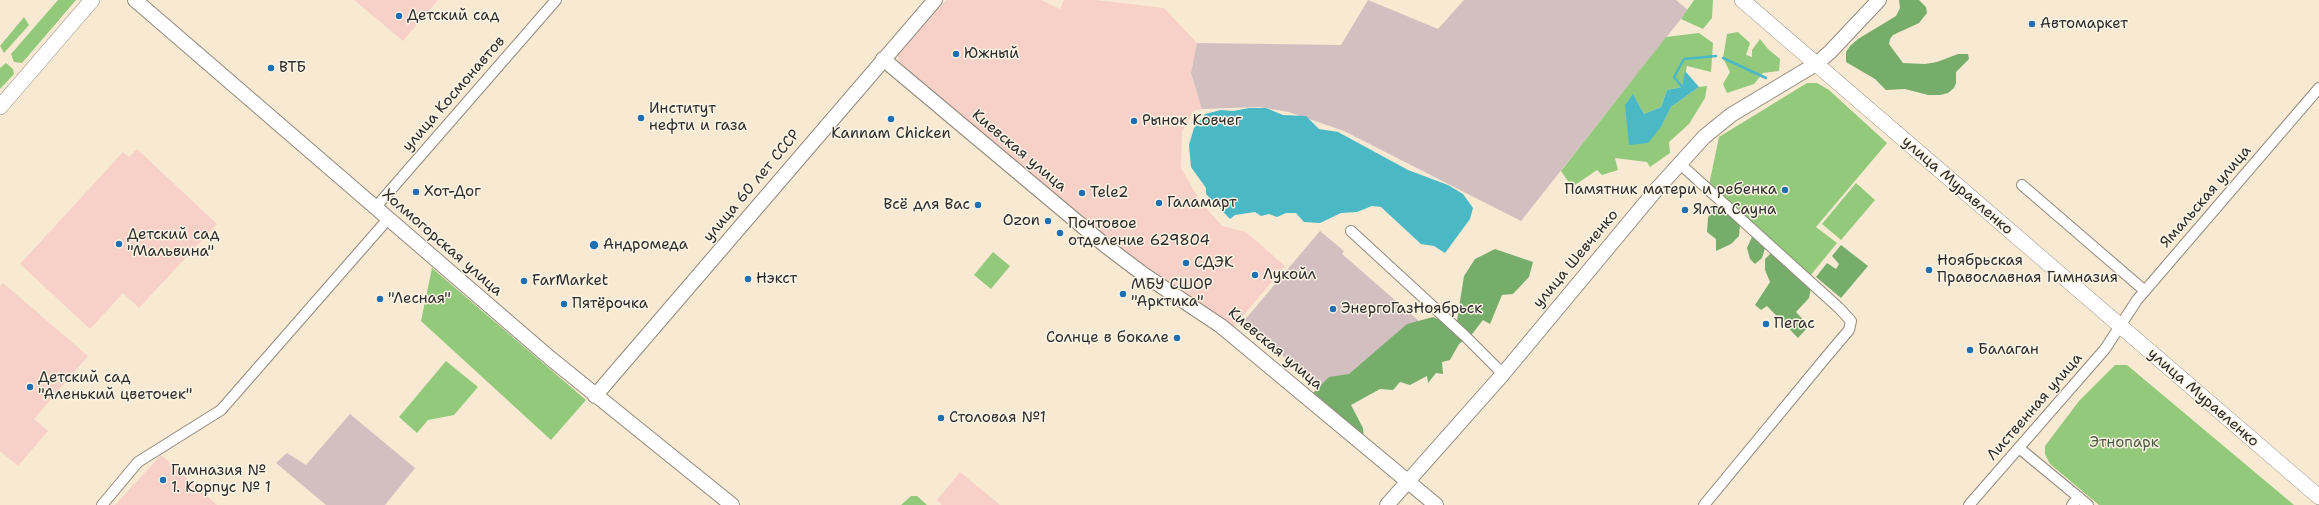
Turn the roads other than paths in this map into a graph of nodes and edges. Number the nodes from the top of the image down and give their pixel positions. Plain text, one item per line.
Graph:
1 (92, 0) edge
2 (135, 0) edge
3 (556, 0) edge
4 (936, 0) edge
5 (1742, 0) edge
6 (1879, 0) edge
7 (883, 59) junction
8 (1816, 64) junction
9 (2319, 88) edge
10 (0, 107) edge
11 (1679, 163) junction
12 (2022, 185) dead end
13 (375, 208) junction
14 (388, 220) junction
15 (1351, 231) dead end
16 (2145, 291) junction
17 (2119, 327) junction
18 (1503, 374) junction
19 (595, 396) junction
20 (2019, 448) junction
21 (1407, 481) junction
22 (2319, 498) edge
23 (2075, 501) edge
24 (102, 505) edge
25 (732, 505) edge
26 (1387, 505) edge
27 (1436, 505) edge
28 (1704, 505) edge
29 (1969, 505) edge
30 (2088, 505) edge

1 - 10 main road
2 - 13 street, Холмогорская улица
3 - 13 street, улица Космонавтов
4 - 7 street, улица 60 лет СССР
5 - 8 main road, улица Муравленко
6 - 8 street, улица Шевченко
7 - 19 street, улица 60 лет СССР
7 - 21 street, Киевская улица
8 - 11 street, улица Шевченко
8 - 17 main road, улица Муравленко
9 - 16 street, Ямальская улица
11 - 18 street, улица Шевченко
11 - 28 street
12 - 16 street
13 - 14 street, Холмогорская улица
14 - 19 street, Холмогорская улица
14 - 24 street
15 - 18 street
16 - 17 street, Ямальская улица
17 - 20 street, Лиственная улица
17 - 22 main road, улица Муравленко
18 - 21 street, улица Шевченко
19 - 25 street, Холмогорская улица
20 - 23 street
20 - 29 street, Лиственная улица
21 - 26 street, улица Шевченко
21 - 27 street, Киевская улица
23 - 30 street

